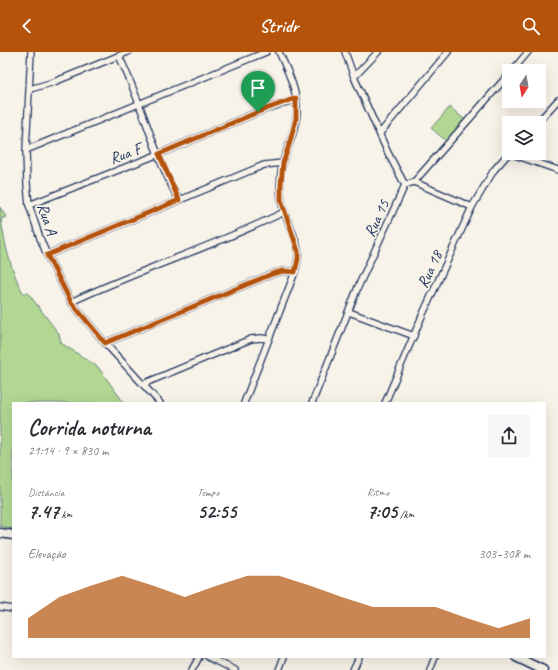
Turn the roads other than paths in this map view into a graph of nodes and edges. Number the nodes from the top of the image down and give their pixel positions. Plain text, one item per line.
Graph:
1 (31, 52) edge
2 (128, 52) edge
3 (266, 52) edge
4 (279, 52) edge
5 (345, 52) edge
6 (378, 52) edge
7 (448, 52) edge
8 (528, 52) edge
9 (119, 56) junction
10 (518, 64) edge
11 (354, 77) junction
12 (502, 82) edge
13 (30, 90) junction
14 (296, 98) junction
15 (558, 100) edge
16 (139, 104) junction
17 (543, 116) edge
18 (380, 133) junction
19 (26, 150) junction
20 (159, 154) junction
21 (503, 160) edge
22 (529, 160) edge
23 (283, 163) junction
24 (558, 170) edge
25 (414, 182) junction
26 (405, 185) junction
27 (179, 200) junction
28 (29, 205) junction
29 (472, 207) junction
30 (284, 212) junction
31 (47, 255) junction
32 (295, 272) junction
33 (71, 302) junction
34 (349, 312) junction
35 (414, 336) junction
36 (268, 339) junction
37 (105, 343) junction
38 (143, 384) junction
39 (159, 402) edge
40 (244, 402) edge
41 (312, 402) edge
42 (386, 402) edge
43 (0, 533) edge
44 (12, 535) edge
45 (0, 607) edge
46 (12, 609) edge
47 (198, 658) edge
48 (210, 658) edge
49 (284, 658) edge
50 (359, 658) edge
51 (435, 658) edge
52 (518, 658) edge
53 (192, 670) edge
54 (235, 670) edge
55 (279, 670) edge
56 (353, 670) edge
57 (430, 670) edge
58 (543, 670) edge

1 - 13 street, Rua A
2 - 9 street
3 - 16 street
4 - 14 street
5 - 11 street
6 - 11 street
7 - 18 street
8 - 10 street
9 - 13 street
9 - 16 street
11 - 18 street
12 - 25 street
13 - 19 street, Rua A
14 - 20 street, Rua F
14 - 23 street
15 - 17 street
16 - 19 street
16 - 20 street
18 - 26 street
19 - 28 street, Rua A
20 - 27 street
20 - 28 street, Rua F
21 - 29 street, Rua 18
22 - 24 street
23 - 27 street
23 - 30 street
25 - 26 street, Rua 15
25 - 29 street
26 - 34 street, Rua 15
27 - 31 street
28 - 31 street, Rua A
29 - 35 street, Rua 18
30 - 32 street
30 - 33 street
31 - 33 street, Rua A
32 - 36 street
32 - 37 street
33 - 37 street, Rua A
34 - 35 street
34 - 41 street, Rua 15
35 - 42 street, Rua 18
36 - 38 street
36 - 40 street
37 - 38 street, Rua A
38 - 39 street, Rua A
43 - 44 main road
45 - 46 street
47 - 53 street
48 - 54 street
49 - 55 street
50 - 56 street
51 - 57 street
52 - 58 main road

